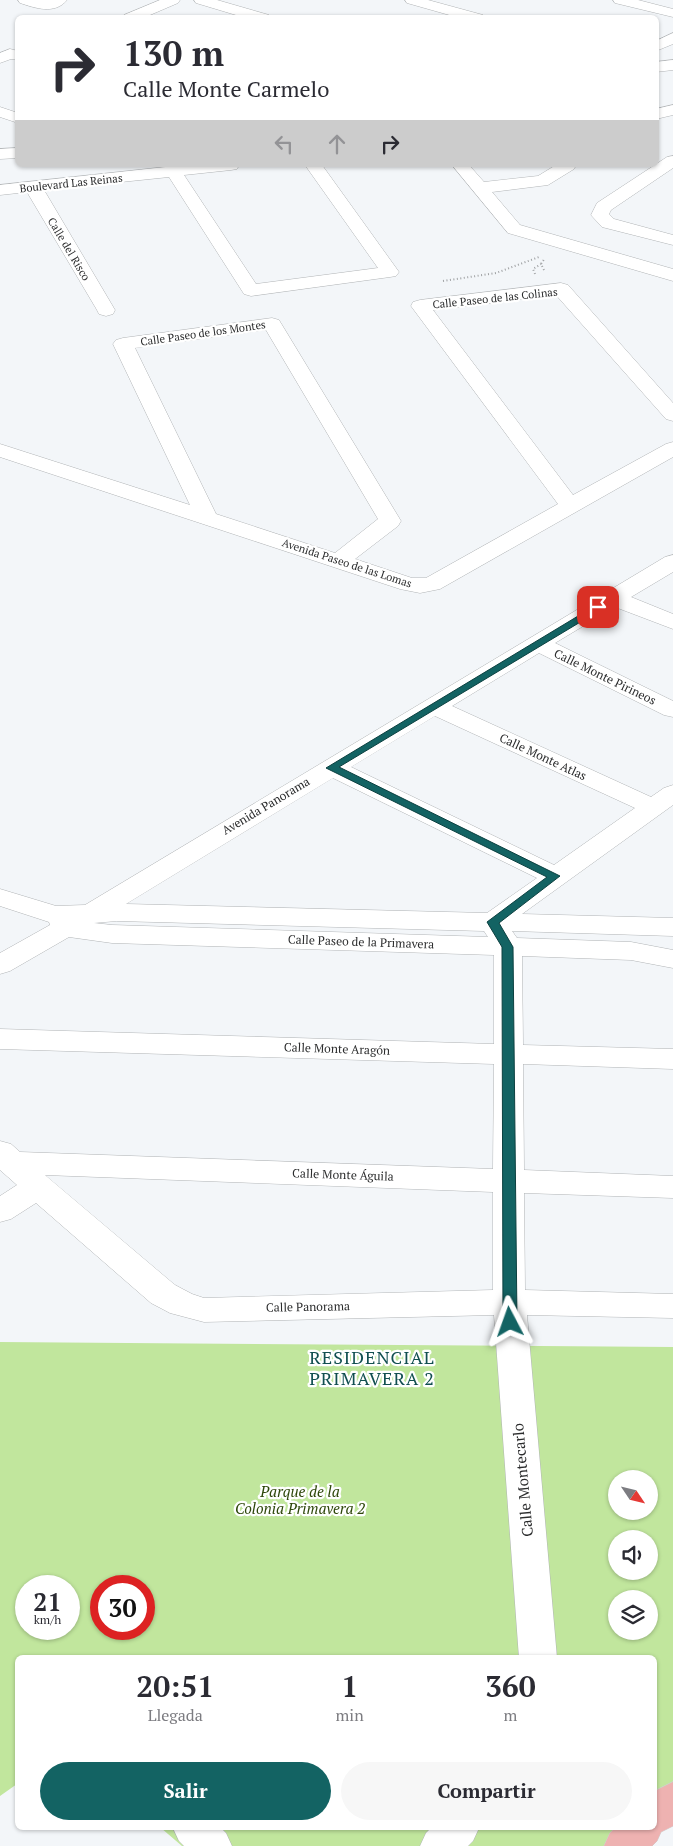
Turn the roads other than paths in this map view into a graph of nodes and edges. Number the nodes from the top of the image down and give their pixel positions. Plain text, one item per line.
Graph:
1 (26, 0) edge
2 (60, 0) edge
3 (173, 0) edge
4 (202, 0) edge
5 (412, 0) edge
6 (620, 0) edge
7 (136, 15) edge
8 (254, 15) edge
9 (467, 15) edge
10 (652, 15) edge
11 (659, 18) edge
12 (671, 24) edge
13 (659, 42) edge
14 (15, 55) edge
15 (0, 58) edge
16 (673, 65) edge
17 (659, 67) edge
18 (673, 110) edge
19 (0, 112) edge
20 (659, 113) edge
21 (15, 117) edge
22 (15, 152) edge
23 (0, 154) edge
24 (673, 161) edge
25 (215, 167) edge
26 (314, 167) edge
27 (462, 167) edge
28 (565, 167) edge
29 (96, 172) edge
30 (174, 172) junction
31 (673, 174) edge
32 (648, 177) junction
33 (33, 187) junction
34 (480, 188) junction
35 (0, 190) edge
36 (671, 239) edge
37 (583, 249) junction
38 (673, 275) edge
39 (106, 310) dead end
40 (673, 415) edge
41 (673, 448) edge
42 (0, 450) edge
43 (570, 506) junction
44 (207, 518) junction
45 (338, 561) junction
46 (673, 562) edge
47 (613, 598) junction
48 (673, 622) edge
49 (538, 644) junction
50 (433, 706) junction
51 (673, 710) edge
52 (331, 768) junction
53 (663, 800) edge
54 (554, 876) junction
55 (0, 897) edge
56 (90, 913) junction
57 (60, 921) junction
58 (673, 927) edge
59 (500, 935) junction
60 (673, 959) edge
61 (0, 964) edge
62 (0, 1039) edge
63 (508, 1054) junction
64 (673, 1059) edge
65 (6, 1158) edge
66 (508, 1181) junction
67 (38, 1187) junction
68 (673, 1187) edge
69 (0, 1211) edge
70 (509, 1302) junction
71 (673, 1306) edge
72 (538, 1655) edge
73 (673, 1800) edge
74 (657, 1814) edge
75 (195, 1830) edge
76 (457, 1830) edge
77 (641, 1830) edge
78 (212, 1846) edge
79 (440, 1846) edge
80 (624, 1846) edge

1 - 2 street
3 - 7 street
4 - 8 street
5 - 9 street
6 - 10 street
11 - 12 street
12 - 13 street
14 - 15 street
16 - 17 street
18 - 20 street
19 - 21 street
22 - 23 street
24 - 32 street
25 - 30 street, Boulevard Las Reinas
26 - 30 street
27 - 34 street
28 - 34 street
29 - 30 street, Boulevard Las Reinas
29 - 33 street, Boulevard Las Reinas
31 - 32 street
32 - 36 street
33 - 35 street, Boulevard Las Reinas
33 - 39 street, Calle del Risco
34 - 37 street
36 - 37 street
37 - 38 street
40 - 43 street, Calle Paseo de las Colinas
41 - 43 street, Avenida Paseo de las Lomas
42 - 44 street, Avenida Paseo de las Lomas
43 - 45 street, Avenida Paseo de las Lomas
44 - 45 street, Avenida Paseo de las Lomas
44 - 45 street, Calle Paseo de los Montes
46 - 47 street, Avenida Panorama
47 - 48 street
47 - 49 street, Avenida Panorama
49 - 50 street, Avenida Panorama
49 - 51 street, Calle Monte Pirineos
50 - 52 street, Avenida Panorama
50 - 53 street, Calle Monte Atlas
52 - 54 street
52 - 56 street, Avenida Panorama
53 - 54 street
54 - 59 street
55 - 57 street, Calle Paseo de la Primavera
56 - 57 street, Avenida Panorama
56 - 59 street, Calle Paseo de la Primavera
57 - 59 street, Calle Paseo de la Primavera
57 - 61 street, Avenida Panorama
58 - 59 street, Calle Paseo de la Primavera
59 - 60 street, Calle Paseo de la Primavera
59 - 63 street, Calle Montecarlo
62 - 63 street, Calle Monte Aragón
63 - 64 street, Calle Monte Aragón
63 - 66 street, Calle Montecarlo
65 - 66 street, Calle Monte Águila
65 - 67 street, Calle Panorama
66 - 68 street, Calle Monte Águila
66 - 70 street, Calle Montecarlo
67 - 69 street
67 - 70 street, Calle Panorama
70 - 71 street, Calle Panorama
70 - 72 street, Calle Montecarlo
73 - 74 highway
75 - 78 street
76 - 79 street
77 - 80 highway

